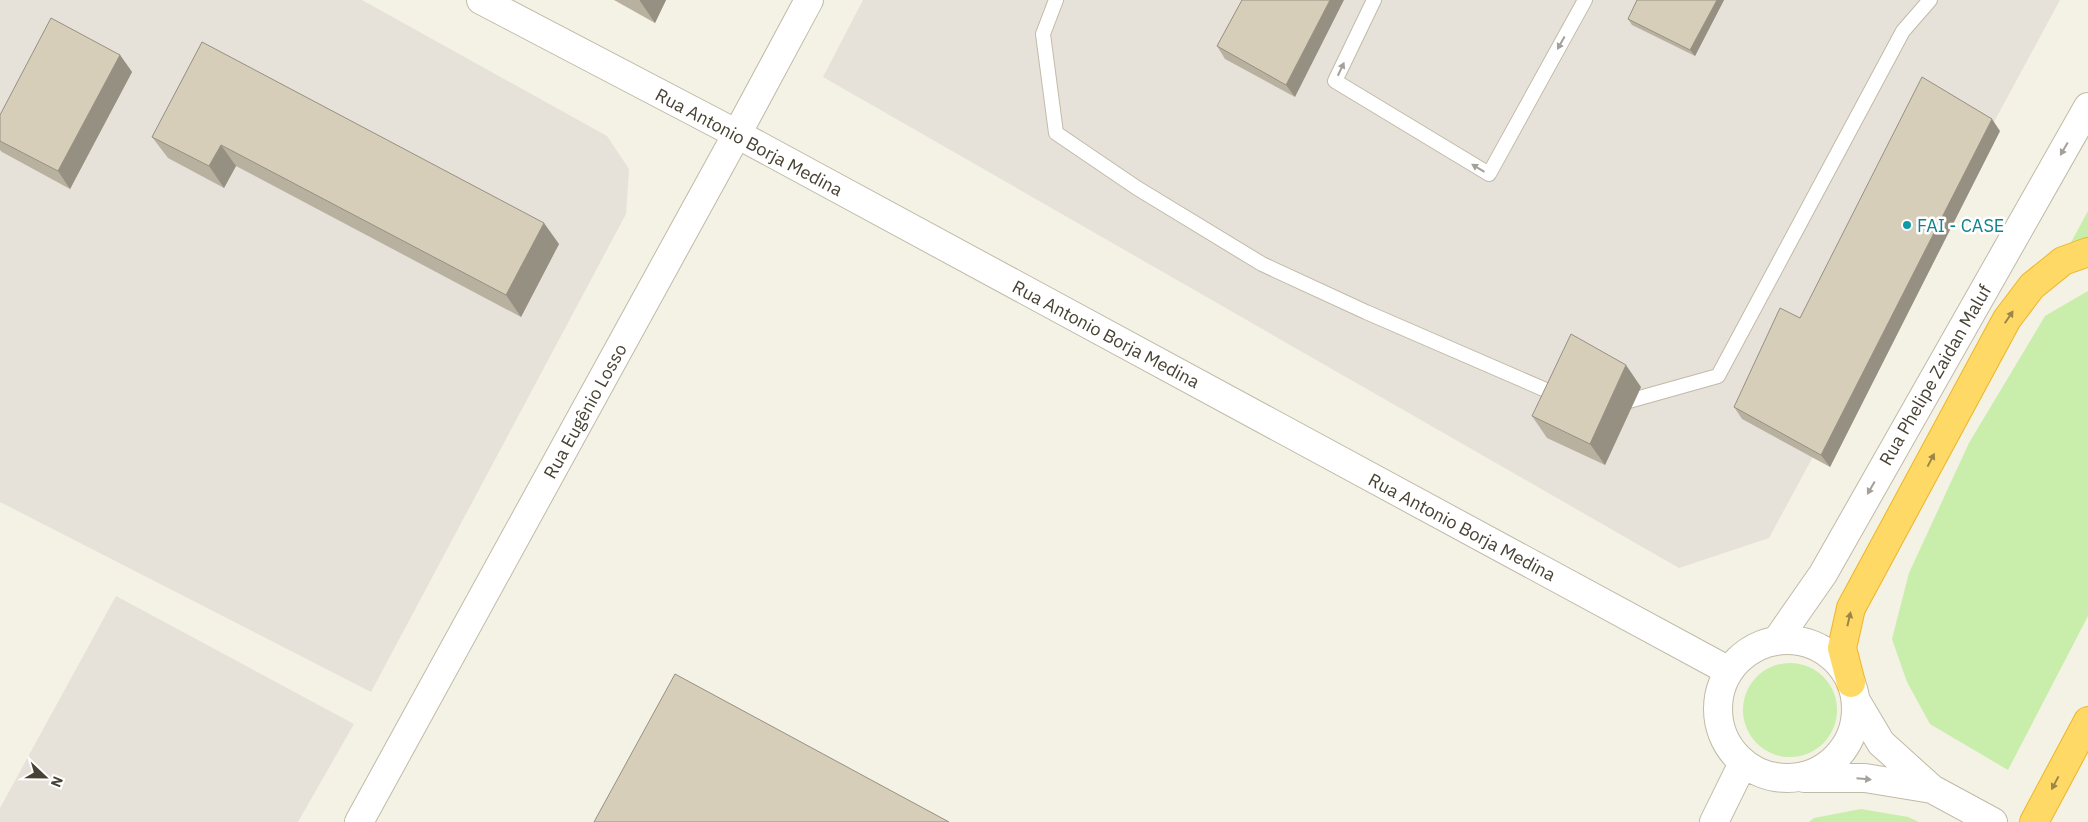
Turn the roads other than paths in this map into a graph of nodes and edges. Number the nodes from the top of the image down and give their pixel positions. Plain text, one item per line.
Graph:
1 (481, 0) edge
2 (809, 0) edge
3 (1056, 0) edge
4 (1374, 0) edge
5 (1585, 0) edge
6 (1930, 0) edge
7 (2088, 107) edge
8 (737, 134) junction
9 (2088, 252) edge
10 (1577, 403) edge
11 (1604, 408) edge
12 (1777, 640) junction
13 (1729, 671) junction
14 (1853, 692) junction
15 (2088, 716) edge
16 (2082, 732) edge
17 (1744, 763) junction
18 (1798, 778) junction
19 (1938, 792) junction
20 (358, 822) edge
21 (1714, 822) edge
22 (1993, 822) edge
23 (2034, 822) edge

1 - 8 street, Rua Antonio Borja Medina
2 - 8 street, Rua Eugênio Losso
3 - 10 lane
5 -> 4 lane
6 - 11 lane
7 -> 12 street, Rua Phelipe Zaidan Maluf
8 - 13 street, Rua Antonio Borja Medina
8 - 20 street, Rua Eugênio Losso
14 -> 9 highway
12 - 13 street
12 - 14 street
13 - 17 street
14 - 18 street
14 - 19 street
15 - 16 highway
16 -> 23 highway
17 - 18 street
17 - 21 street
18 -> 19 street
19 - 22 street

